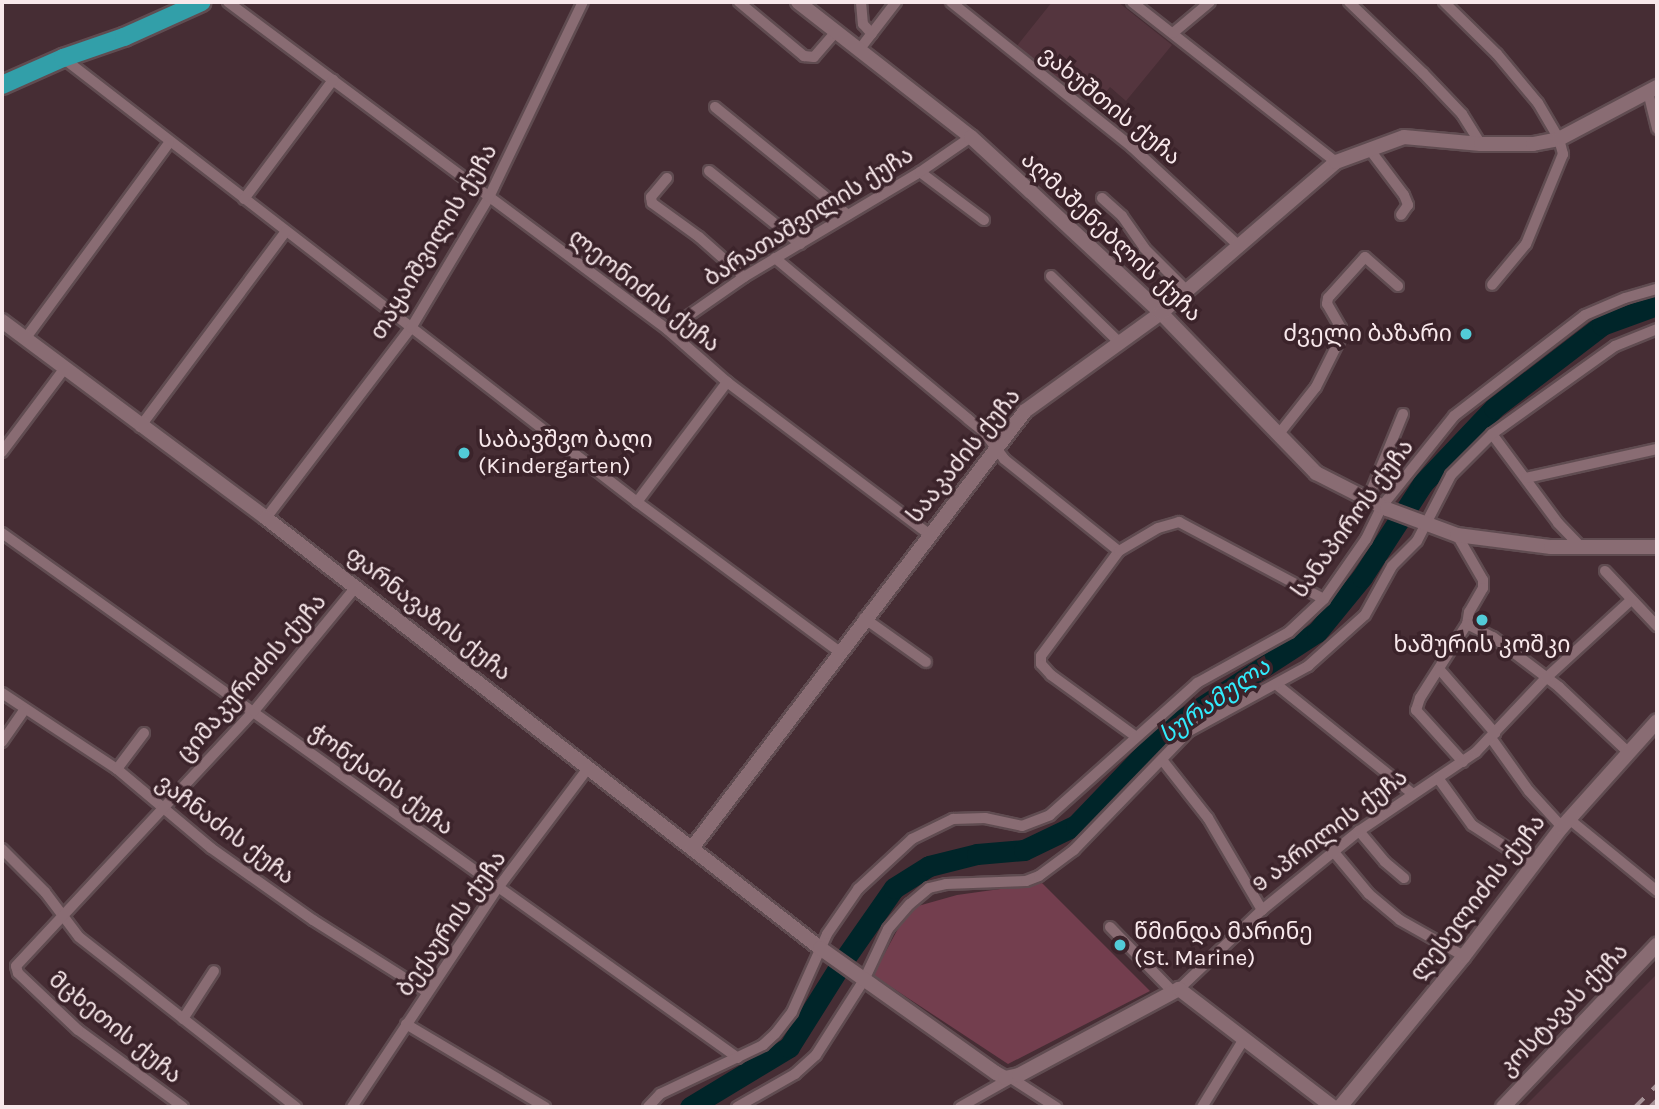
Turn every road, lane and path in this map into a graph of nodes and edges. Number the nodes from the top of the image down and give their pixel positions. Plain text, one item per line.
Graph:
1 (202, 2) edge
2 (228, 2) edge
3 (583, 2) edge
4 (739, 2) edge
5 (798, 2) edge
6 (861, 2) edge
7 (896, 2) edge
8 (951, 2) edge
9 (1132, 2) edge
10 (1210, 2) edge
11 (1349, 2) edge
12 (1444, 2) edge
13 (175, 7) edge
14 (836, 32) junction
15 (1173, 33) junction
16 (872, 34) junction
17 (859, 50) junction
18 (63, 58) junction
19 (333, 80) junction
20 (2, 85) edge
21 (1652, 90) edge
22 (715, 107) dead end
23 (1657, 129) edge
24 (971, 138) junction
25 (1559, 139) junction
26 (169, 143) junction
27 (1482, 144) junction
28 (1370, 150) junction
29 (1336, 162) junction
30 (709, 171) dead end
31 (920, 172) junction
32 (667, 178) dead end
33 (489, 197) junction
34 (1102, 198) dead end
35 (244, 199) junction
36 (848, 215) junction
37 (1401, 215) dead end
38 (984, 220) dead end
39 (286, 231) junction
40 (800, 244) junction
41 (1239, 246) junction
42 (775, 258) junction
43 (1051, 276) dead end
44 (744, 277) junction
45 (1492, 285) dead end
46 (1398, 286) dead end
47 (1657, 289) edge
48 (1187, 291) junction
49 (1161, 313) junction
50 (2, 321) edge
51 (411, 328) junction
52 (1657, 329) edge
53 (668, 331) junction
54 (25, 339) junction
55 (1120, 343) junction
56 (64, 369) junction
57 (727, 382) junction
58 (1403, 414) dead end
59 (140, 427) junction
60 (1492, 434) junction
61 (1278, 435) junction
62 (995, 448) junction
63 (1657, 449) edge
64 (2, 452) edge
65 (1526, 478) junction
66 (1368, 499) junction
67 (637, 502) junction
68 (1384, 508) junction
69 (266, 518) junction
70 (1424, 522) junction
71 (2, 533) edge
72 (929, 534) junction
73 (1457, 535) junction
74 (1657, 547) edge
75 (1582, 548) junction
76 (1119, 551) junction
77 (1605, 571) dead end
78 (355, 588) junction
79 (1324, 598) junction
80 (1631, 600) junction
81 (864, 618) junction
82 (1467, 624) junction
83 (1657, 626) edge
84 (840, 652) junction
85 (926, 662) dead end
86 (1440, 670) junction
87 (1546, 678) junction
88 (1277, 685) junction
89 (2, 693) edge
90 (25, 709) junction
91 (254, 711) junction
92 (1657, 721) edge
93 (144, 733) dead end
94 (1135, 736) junction
95 (1493, 736) junction
96 (2, 741) edge
97 (1629, 752) junction
98 (1163, 761) junction
99 (1463, 762) junction
100 (589, 767) junction
101 (117, 769) junction
102 (1438, 778) junction
103 (1413, 794) junction
104 (161, 808) junction
105 (1565, 823) junction
106 (1359, 831) junction
107 (692, 848) junction
108 (2, 849) edge
109 (1333, 852) junction
110 (1532, 864) junction
111 (1404, 878) dead end
112 (497, 889) junction
113 (1657, 891) edge
114 (1262, 909) junction
115 (62, 915) junction
116 (1110, 927) dead end
117 (1657, 945) edge
118 (821, 948) junction
119 (1464, 956) junction
120 (214, 971) dead end
121 (859, 976) junction
122 (1176, 991) junction
123 (427, 992) junction
124 (183, 1019) junction
125 (406, 1024) junction
126 (1244, 1039) junction
127 (738, 1058) junction
128 (1011, 1078) junction
129 (183, 1107) edge
130 (296, 1107) edge
131 (352, 1107) edge
132 (545, 1107) edge
133 (648, 1107) edge
134 (737, 1107) edge
135 (960, 1107) edge
136 (1056, 1107) edge
137 (1202, 1107) edge
138 (1333, 1107) edge
139 (1340, 1107) edge
140 (1503, 1107) edge

1 - 13 highway
2 - 19 street, ლეონიძის ქუჩა
3 - 33 street, თაყაიშვილის ქუჩა
4 - 14 street
5 - 14 street, აღმაშენებლის ქუჩა
6 - 16 street
7 - 16 street
8 - 41 street, ვახუშთის ქუჩა
9 - 15 street
10 - 15 street
11 - 27 street
12 - 25 street
13 - 18 highway
14 - 17 street, აღმაშენებლის ქუჩა
15 - 29 street
16 - 17 street
17 - 24 street, აღმაშენებლის ქუჩა
18 - 20 highway
18 - 26 street
19 - 33 street, ლეონიძის ქუჩა
19 - 35 street
21 - 23 street
21 - 25 street, სააკაძის ქუჩა
22 - 36 street
24 - 31 street, ბარათაშვილის ქუჩა
24 - 49 street, აღმაშენებლის ქუჩა
25 - 27 street, სააკაძის ქუჩა
25 - 45 street
26 - 35 street
26 - 54 street
27 - 28 street, სააკაძის ქუჩა
28 - 29 street, სააკაძის ქუჩა
28 - 37 street
29 - 41 street, სააკაძის ქუჩა
30 - 40 street
31 - 36 street, ბარათაშვილის ქუჩა
31 - 38 street
32 - 44 street
33 - 51 street, თაყაიშვილის ქუჩა
33 - 53 street, ლეონიძის ქუჩა
34 - 48 street
35 - 39 street
36 - 40 street, ბარათაშვილის ქუჩა
39 - 51 street
39 - 59 street
40 - 42 street, ბარათაშვილის ქუჩა
41 - 48 street, სააკაძის ქუჩა
42 - 44 street, ბარათაშვილის ქუჩა
42 - 62 street
43 - 55 street
44 - 53 street, ბარათაშვილის ქუჩა
46 - 61 street
47 - 68 street, სანაპიროს ქუჩა
48 - 49 street, სააკაძის ქუჩა
49 - 55 street, სააკაძის ქუჩა
49 - 61 street, აღმაშენებლის ქუჩა
50 - 54 street, ფარნავაზის ქუჩა
51 - 67 street
51 - 69 street, თაყაიშვილის ქუჩა
52 - 60 street
53 - 57 street, ლეონიძის ქუჩა
54 - 56 street, ფარნავაზის ქუჩა
55 - 62 street, სააკაძის ქუჩა
56 - 59 street, ფარნავაზის ქუჩა
56 - 64 street
57 - 67 street
57 - 72 street, ლეონიძის ქუჩა
58 - 66 street
59 - 69 street, ფარნავაზის ქუჩა
60 - 65 street
60 - 70 street
61 - 66 street, აღმაშენებლის ქუჩა
62 - 72 street, სააკაძის ქუჩა
62 - 76 street
63 - 65 street
65 - 75 street
66 - 68 street, აღმაშენებლის ქუჩა
67 - 84 street
68 - 70 street, აღმაშენებლის ქუჩა
68 - 79 street, სანაპიროს ქუჩა
69 - 78 street, ფარნავაზის ქუჩა
70 - 73 street
70 - 88 street
71 - 91 street, ჭონქაძის ქუჩა
72 - 81 street, სააკაძის ქუჩა
73 - 75 street
73 - 82 street
74 - 75 street
76 - 79 street
76 - 94 street
77 - 80 street
78 - 91 street, ციმაკურიძის ქუჩა
78 - 100 street, ფარნავაზის ქუჩა
79 - 94 street, სანაპიროს ქუჩა
80 - 83 street
80 - 87 street, 9 აპრილის ქუჩა
81 - 84 street, სააკაძის ქუჩა
81 - 85 street
82 - 86 street
82 - 87 street
84 - 107 street, სააკაძის ქუჩა
86 - 95 street
86 - 99 street
87 - 95 street, 9 აპრილის ქუჩა
87 - 97 street
88 - 98 street
88 - 103 street
89 - 90 street, ვაჩნაძის ქუჩა
90 - 96 street
90 - 101 street, ვაჩნაძის ქუჩა
91 - 104 street, ციმაკურიძის ქუჩა
91 - 112 street, ჭონქაძის ქუჩა
92 - 97 street, ლესელიძის ქუჩა
93 - 101 street
94 - 118 street, სანაპიროს ქუჩა
95 - 99 street, 9 აპრილის ქუჩა
95 - 105 street
97 - 105 street, ლესელიძის ქუჩა
98 - 114 street
98 - 121 street
99 - 102 street, 9 აპრილის ქუჩა
100 - 107 street, ფარნავაზის ქუჩა
100 - 112 street, ბექაურის ქუჩა
101 - 104 street, ვაჩნაძის ქუჩა
102 - 103 street, 9 აპრილის ქუჩა
102 - 110 street
103 - 106 street, 9 აპრილის ქუჩა
104 - 115 street, ციმაკურიძის ქუჩა
104 - 123 street, ვაჩნაძის ქუჩა
105 - 110 street, ლესელიძის ქუჩა
105 - 113 street
106 - 109 street, 9 აპრილის ქუჩა
106 - 111 street
107 - 118 street, ფარნავაზის ქუჩა
108 - 115 street
109 - 114 street, 9 აპრილის ქუჩა
109 - 119 street
110 - 119 street, ლესელიძის ქუჩა
112 - 123 street, ბექაურის ქუჩა
112 - 127 street, ჭონქაძის ქუჩა
114 - 122 street, 9 აპრილის ქუჩა
115 - 124 street
115 - 129 street, მცხეთის ქუჩა
116 - 122 street
117 - 140 street, კოსტავას ქუჩა
118 - 121 street, ფარნავაზის ქუჩა
118 - 127 street, სანაპიროს ქუჩა
119 - 139 street, ლესელიძის ქუჩა
120 - 124 street
121 - 128 street
121 - 134 street
122 - 126 street
122 - 128 street, 9 აპრილის ქუჩა
123 - 125 street, ბექაურის ქუჩა
124 - 130 street
125 - 131 street, ბექაურის ქუჩა
125 - 132 street
126 - 137 street
126 - 138 street
127 - 133 street, სანაპიროს ქუჩა
128 - 135 street, 9 აპრილის ქუჩა
128 - 136 street

